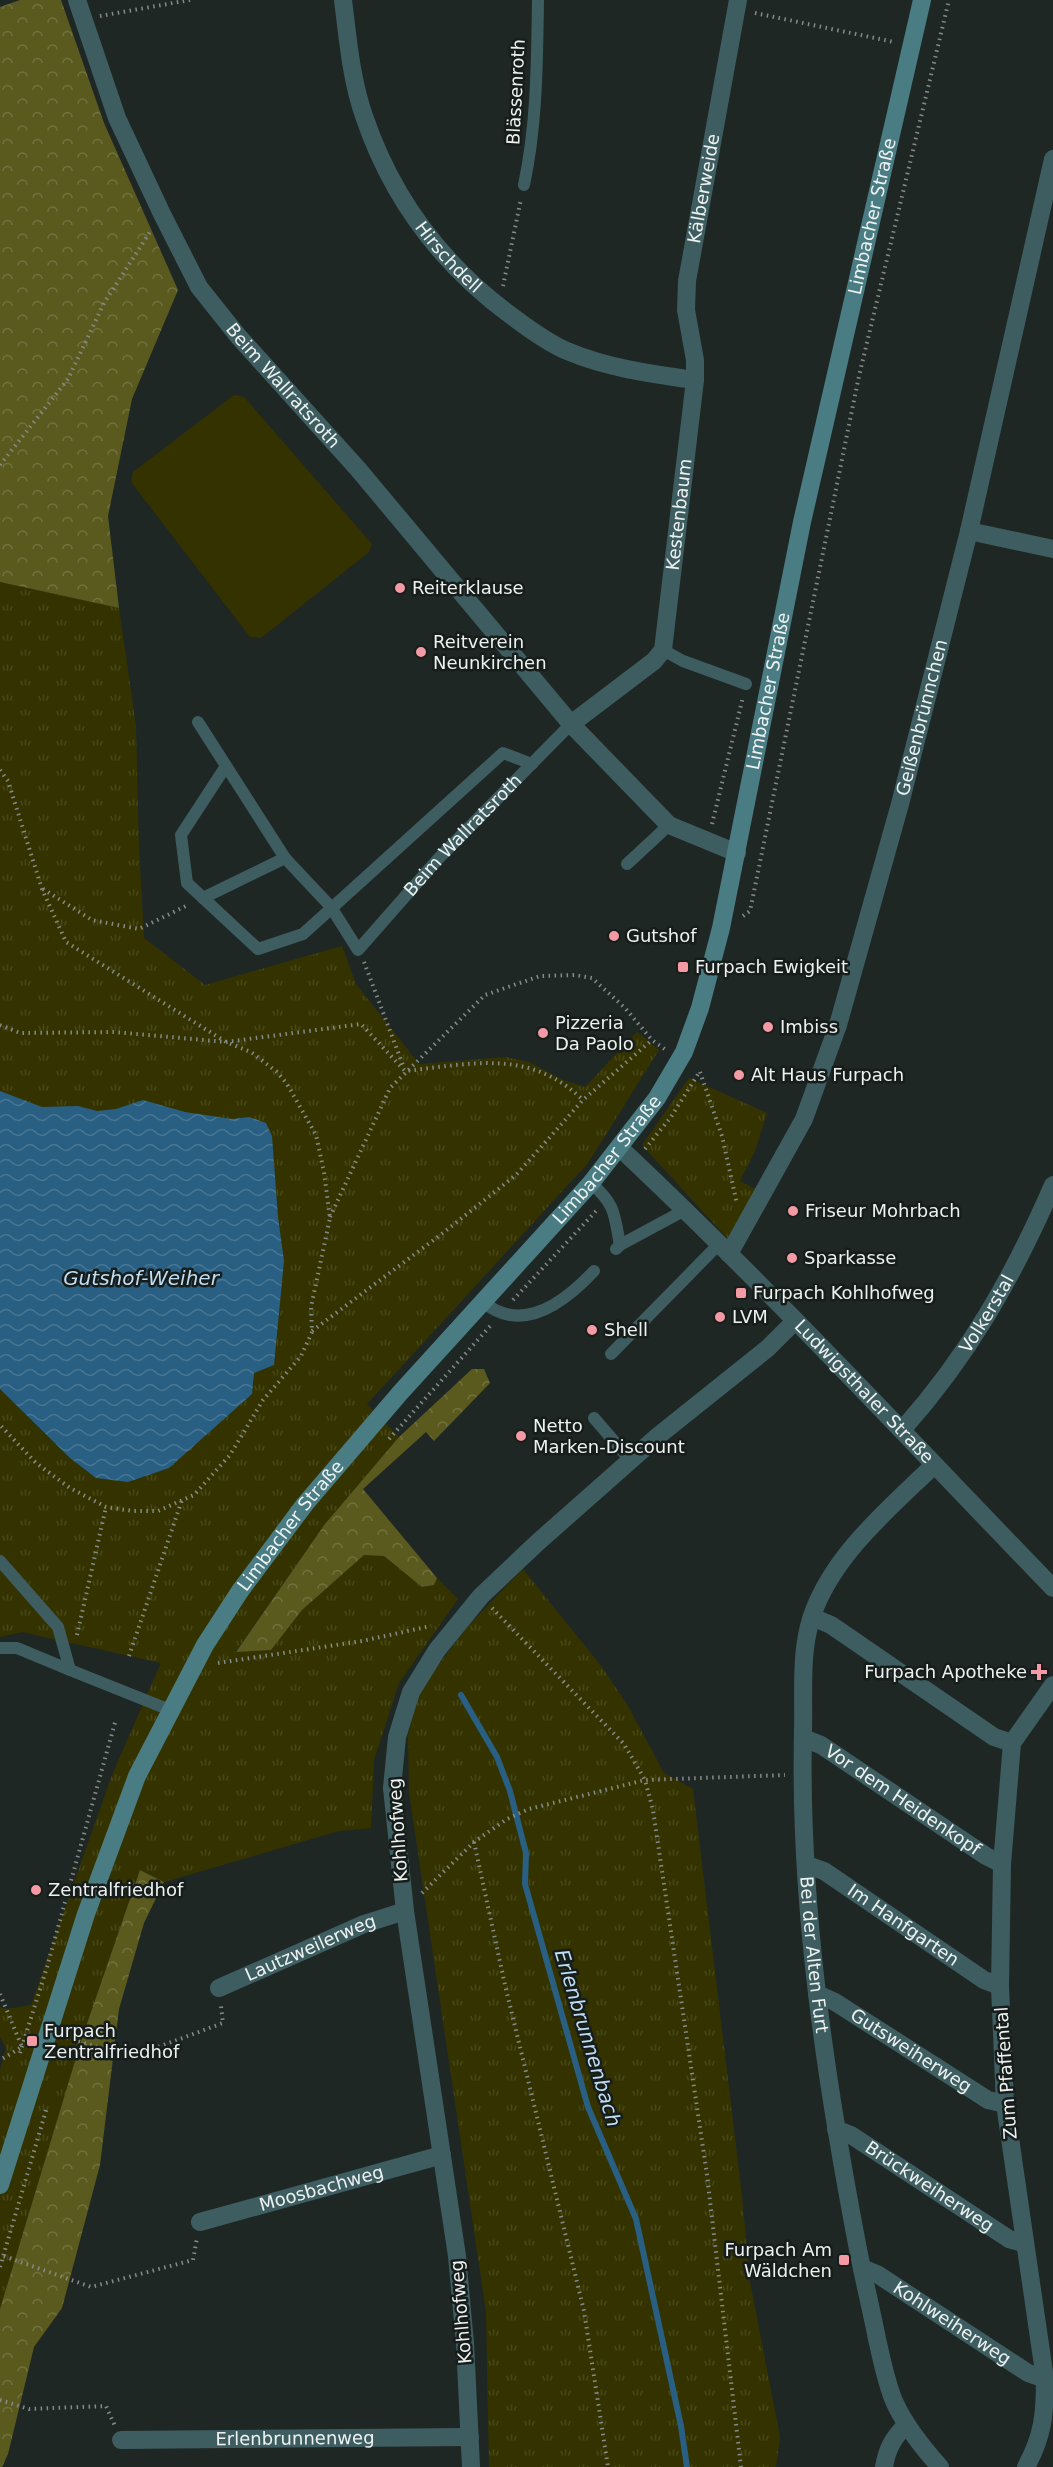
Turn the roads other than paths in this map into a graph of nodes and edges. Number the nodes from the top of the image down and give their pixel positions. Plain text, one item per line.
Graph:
1 (77, 0) edge
2 (343, 0) edge
3 (538, 0) edge
4 (922, 0) edge
5 (737, 4) edge
6 (1053, 159) edge
7 (524, 185) road end
8 (695, 380) junction
9 (969, 531) junction
10 (1053, 549) edge
11 (663, 650) junction
12 (746, 684) road end
13 (198, 722) dead end
14 (571, 724) junction
15 (532, 764) junction
16 (226, 766) junction
17 (669, 825) junction
18 (736, 853) junction
19 (285, 858) junction
20 (627, 864) dead end
21 (203, 898) junction
22 (331, 907) junction
23 (620, 1148) junction
24 (591, 1183) junction
25 (1053, 1185) edge
26 (685, 1210) junction
27 (724, 1249) junction
28 (594, 1271) dead end
29 (483, 1302) junction
30 (795, 1321) junction
31 (612, 1354) dead end
32 (594, 1418) dead end
33 (902, 1430) junction
34 (631, 1461) junction
35 (934, 1465) junction
36 (0, 1561) edge
37 (1053, 1588) edge
38 (812, 1617) junction
39 (0, 1648) edge
40 (70, 1670) junction
41 (1053, 1685) edge
42 (170, 1710) junction
43 (803, 1738) junction
44 (1012, 1743) junction
45 (1002, 1864) junction
46 (807, 1865) junction
47 (405, 1911) junction
48 (1000, 1986) junction
49 (219, 1988) road end
50 (817, 1994) junction
51 (1005, 2104) junction
52 (836, 2129) junction
53 (442, 2155) junction
54 (0, 2185) edge
55 (201, 2223) road end
56 (1023, 2243) junction
57 (862, 2268) junction
58 (1045, 2379) junction
59 (906, 2425) junction
60 (470, 2437) junction
61 (121, 2440) road end
62 (471, 2467) edge
63 (884, 2467) edge
64 (940, 2467) edge
65 (1026, 2467) edge

1 - 14 street, Beim Wallratsroth
2 - 8 street, Hirschdell
3 - 7 lane, Blässenroth
4 - 18 main road, Limbacher Straße
5 - 8 street, Kälberweide
6 - 9 street, Geißenbrünnchen
8 - 11 street, Kestenbaum
9 - 10 street
9 - 27 street, Geißenbrünnchen
11 - 12 lane
11 - 14 street
13 - 16 lane
14 - 15 lane, Beim Wallratsroth
14 - 17 street, Beim Wallratsroth
15 - 22 lane
15 - 22 lane, Beim Wallratsroth
16 - 19 lane
16 - 21 lane
17 - 18 street, Beim Wallratsroth
17 - 20 lane
18 - 23 main road, Limbacher Straße
19 - 21 lane
19 - 22 lane
21 - 22 lane
23 - 24 main road, Limbacher Straße
23 - 26 street, Ludwigsthaler Straße
24 - 26 lane
24 - 29 main road, Limbacher Straße
25 - 33 street, Volkerstal
26 - 27 street, Ludwigsthaler Straße
27 - 30 street, Ludwigsthaler Straße
27 - 31 lane
28 - 29 lane
29 - 42 main road, Limbacher Straße
30 - 33 street, Ludwigsthaler Straße
30 - 34 street, Kohlhofweg
32 - 34 lane
33 - 35 street, Ludwigsthaler Straße
34 - 47 street, Kohlhofweg
35 - 37 street, Ludwigsthaler Straße
35 - 38 street, Bei der Alten Furt
36 - 40 lane
38 - 43 street, Bei der Alten Furt
38 - 44 street
39 - 40 lane
40 - 42 lane
41 - 44 street
42 - 54 main road, Limbacher Straße
43 - 45 street, Vor dem Heidenkopf
43 - 46 street, Bei der Alten Furt
44 - 45 street, Zum Pfaffental
45 - 48 street, Zum Pfaffental
46 - 48 street, Im Hanfgarten
46 - 50 street, Bei der Alten Furt
47 - 49 street, Lautzweilerweg
47 - 53 street, Kohlhofweg
48 - 51 street, Zum Pfaffental
50 - 51 street, Gutsweiherweg
50 - 52 street, Bei der Alten Furt
51 - 56 street, Zum Pfaffental
52 - 56 street, Brückweiherweg
52 - 57 street, Bei der Alten Furt
53 - 55 street, Moosbachweg
53 - 60 street, Kohlhofweg
56 - 58 street, Zum Pfaffental
57 - 58 street, Kohlweiherweg
57 - 59 street, Bei der Alten Furt
58 - 65 street, Zum Pfaffental
59 - 63 street
59 - 64 street, Bei der Alten Furt
60 - 61 street, Erlenbrunnenweg
60 - 62 street, Kohlhofweg

